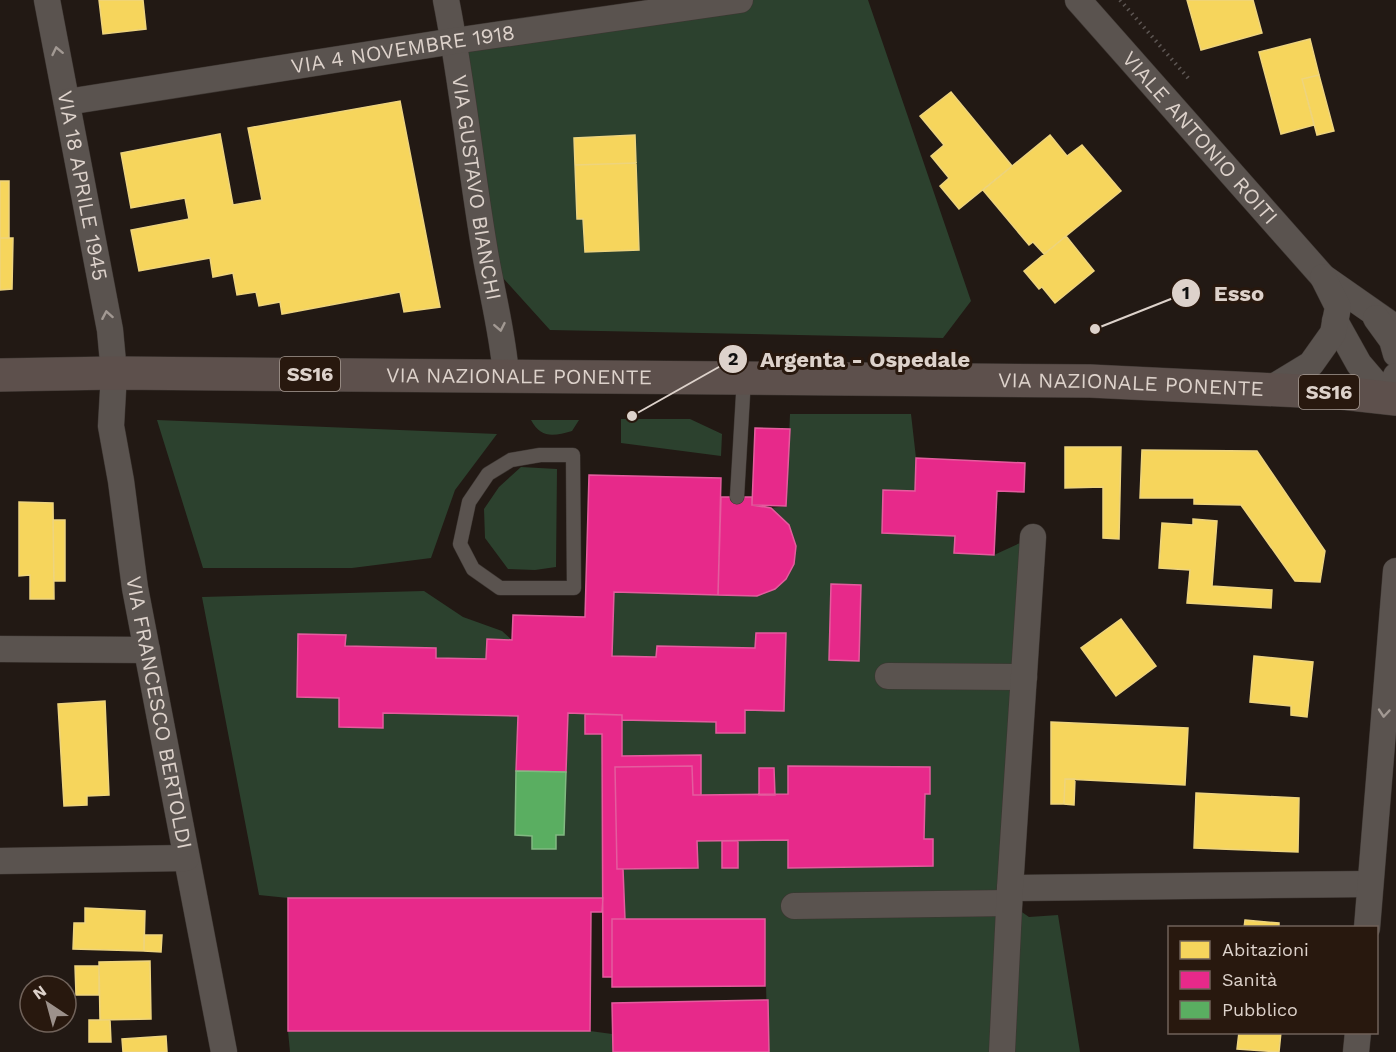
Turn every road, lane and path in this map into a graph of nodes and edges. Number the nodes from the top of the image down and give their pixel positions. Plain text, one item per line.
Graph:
1 (47, 0) edge
2 (446, 0) edge
3 (740, 0) edge
4 (1078, 0) edge
5 (454, 41) junction
6 (68, 102) junction
7 (1323, 277) junction
8 (1367, 306) junction
9 (1335, 321) junction
10 (1396, 328) edge
11 (1396, 354) edge
12 (114, 373) junction
13 (0, 375) edge
14 (506, 375) junction
15 (744, 378) junction
16 (1270, 389) junction
17 (1393, 391) edge
18 (737, 497) dead end
19 (1033, 537) dead end
20 (473, 568) joint
21 (1396, 571) edge
22 (0, 649) edge
23 (147, 650) junction
24 (888, 676) dead end
25 (1024, 677) junction
26 (186, 858) junction
27 (0, 861) edge
28 (1370, 884) junction
29 (1009, 896) junction
30 (794, 906) dead end
31 (1367, 926) edge
32 (1358, 1034) edge
33 (224, 1052) edge
34 (1002, 1052) edge
35 (1356, 1052) edge

6 -> 1 street, VIA 18 APRILE 1945
2 - 5 street, VIA GUSTAVO BIANCHI
3 - 5 street, VIA 4 NOVEMBRE 1918
4 - 7 street, VIALE ANTONIO ROITI
5 - 6 street, VIA 4 NOVEMBRE 1918
5 -> 14 street, VIA GUSTAVO BIANCHI
12 -> 6 street, VIA 18 APRILE 1945
7 - 8 street, VIALE ANTONIO ROITI
7 - 9 street, VIALE ANTONIO ROITI
8 - 10 street, VIALE ANTONIO ROITI
8 - 11 street, VIALE ANTONIO ROITI
9 - 16 street
9 - 17 street, VIALE ANTONIO ROITI
12 - 13 main road, VIA NAZIONALE PONENTE / SS16
12 - 14 main road, VIA NAZIONALE PONENTE / SS16
12 - 23 street, VIA FRANCESCO BERTOLDI
14 - 15 main road, VIA NAZIONALE PONENTE / SS16
15 - 16 main road, VIA NAZIONALE PONENTE / SS16
15 - 18 lane
16 - 17 main road, VIA NAZIONALE PONENTE / SS16
19 - 25 street
20 - 20 lane
21 -> 28 street
22 - 23 street
23 - 26 street, VIA FRANCESCO BERTOLDI
24 - 25 street
25 - 29 street
26 - 27 street
26 - 33 street, VIA FRANCESCO BERTOLDI
28 - 29 street
28 - 31 street
29 - 30 street
29 - 34 street
32 - 35 street

